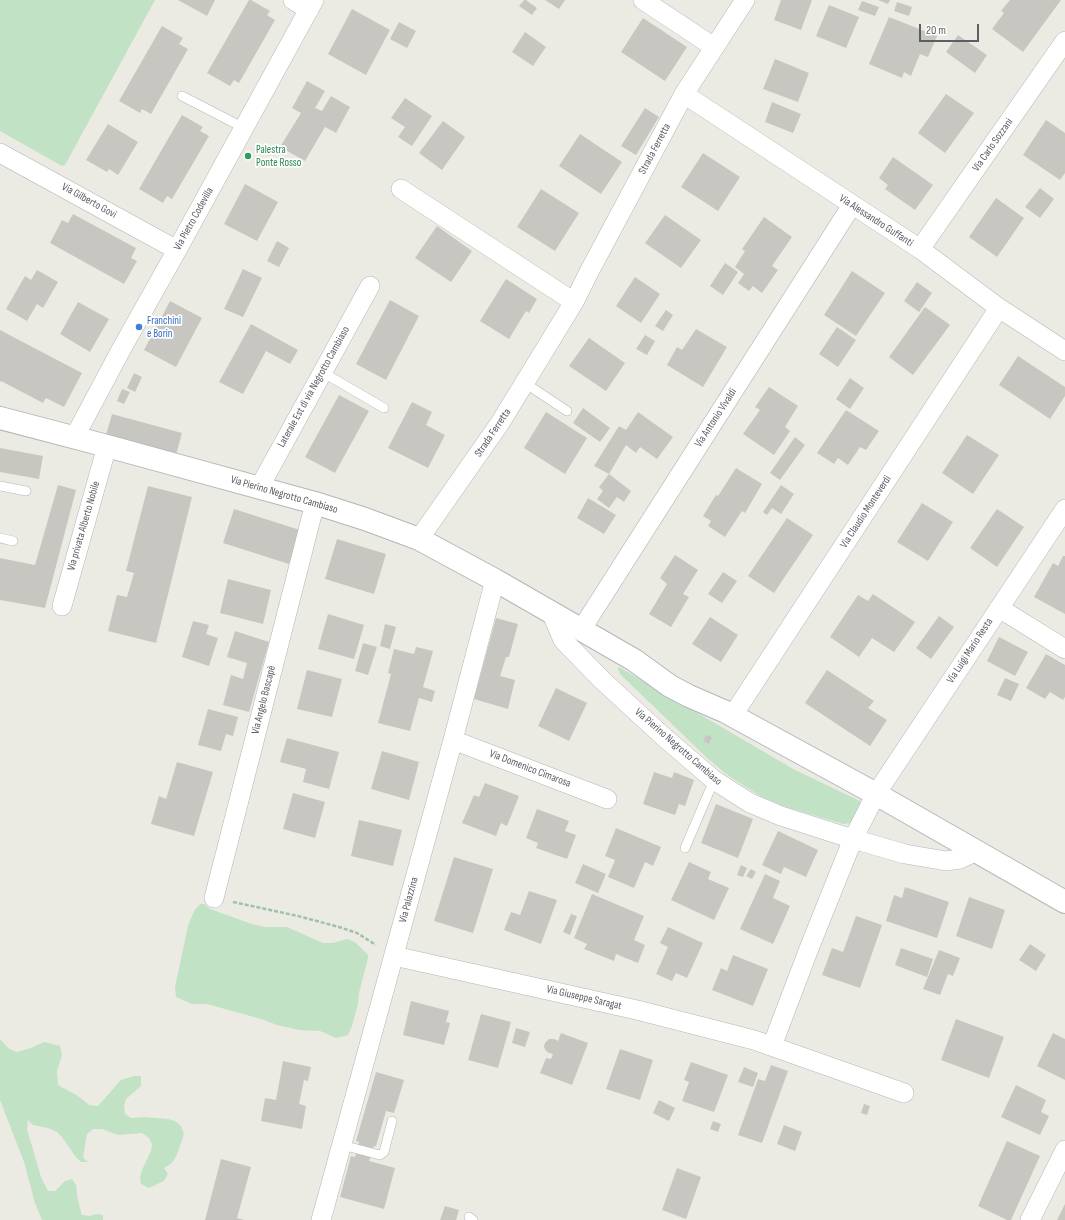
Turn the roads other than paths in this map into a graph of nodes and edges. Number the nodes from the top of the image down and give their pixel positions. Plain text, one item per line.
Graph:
1 (292, 0) edge
2 (643, 0) edge
3 (745, 0) edge
4 (312, 5) edge
5 (1065, 41) edge
6 (714, 47) junction
7 (684, 94) junction
8 (182, 96) dead end
9 (244, 128) junction
10 (0, 152) edge
11 (401, 189) dead end
12 (852, 205) junction
13 (920, 249) junction
14 (177, 250) junction
15 (370, 286) dead end
16 (574, 302) junction
17 (999, 308) junction
18 (1065, 351) edge
19 (322, 372) junction
20 (525, 383) junction
21 (384, 408) dead end
22 (568, 411) dead end
23 (0, 418) edge
24 (74, 438) junction
25 (107, 446) junction
26 (0, 486) edge
27 (259, 488) junction
28 (26, 491) dead end
29 (314, 503) junction
30 (1065, 509) edge
31 (0, 538) edge
32 (419, 539) junction
33 (13, 541) dead end
34 (495, 580) junction
35 (62, 606) dead end
36 (999, 608) junction
37 (552, 614) junction
38 (580, 630) junction
39 (1065, 649) edge
40 (730, 713) junction
41 (453, 740) junction
42 (714, 780) junction
43 (876, 794) junction
44 (607, 799) dead end
45 (853, 839) junction
46 (685, 848) dead end
47 (977, 851) junction
48 (214, 898) road end
49 (1065, 902) edge
50 (394, 956) junction
51 (772, 1046) junction
52 (904, 1093) dead end
53 (392, 1121) dead end
54 (342, 1145) junction
55 (1065, 1150) edge
56 (321, 1220) edge
57 (1030, 1220) edge

1 - 4 street
2 - 6 street
3 - 6 street, Strada Ferretta
4 - 9 street, Via Pietro Codevilla
5 - 13 street, Via Carlo Sozzani
6 - 7 street, Strada Ferretta
7 - 12 street, Via Alessandro Guffanti
7 - 16 street, Strada Ferretta
8 - 9 lane
9 - 14 street, Via Pietro Codevilla
10 - 14 street, Via Gilberto Govi
11 - 16 street
12 - 13 street, Via Alessandro Guffanti
12 - 38 street, Via Antonio Vivaldi
13 - 17 street, Via Alessandro Guffanti
14 - 24 street, Via Pietro Codevilla
15 - 19 street, Laterale Est di via Negrotto Cambiaso
16 - 20 street, Strada Ferretta
17 - 18 street, Via Alessandro Guffanti
17 - 40 street, Via Claudio Monteverdi
19 - 21 lane
19 - 27 street, Laterale Est di via Negrotto Cambiaso
20 - 22 lane
20 - 32 street, Strada Ferretta
23 - 24 street, Via Pierino Negrotto Cambiaso
24 - 25 street, Via Pierino Negrotto Cambiaso
25 - 27 street, Via Pierino Negrotto Cambiaso
25 - 35 street, Via privata Alberto Nobile
26 - 28 lane
27 - 29 street, Via Pierino Negrotto Cambiaso
29 - 32 street, Via Pierino Negrotto Cambiaso
29 - 48 street, Via Angelo Bascapè
30 - 36 street, Via Luigi Mario Resta
31 - 33 lane
32 - 34 street, Via Pierino Negrotto Cambiaso
34 - 37 street, Via Pierino Negrotto Cambiaso
34 - 41 street, Via Palazzina
36 - 39 street
36 - 43 street, Via Luigi Mario Resta
37 - 38 street, Via Pierino Negrotto Cambiaso
37 - 42 street, Via Pierino Negrotto Cambiaso
38 - 40 street, Via Pierino Negrotto Cambiaso
40 - 43 street, Via Pierino Negrotto Cambiaso
41 - 44 street, Via Domenico Cimarosa
41 - 50 street, Via Palazzina
42 - 45 street, Via Pierino Negrotto Cambiaso
42 - 46 lane
43 - 45 street
43 - 47 street, Via Pierino Negrotto Cambiaso
45 - 47 street, Via Pierino Negrotto Cambiaso
45 - 51 street
47 - 49 street, Via Pierino Negrotto Cambiaso
50 - 51 street, Via Giuseppe Saragat
50 - 54 street, Via Palazzina
51 - 52 street, Via Giuseppe Saragat
53 - 54 lane
54 - 56 street, Via Palazzina
55 - 57 street

